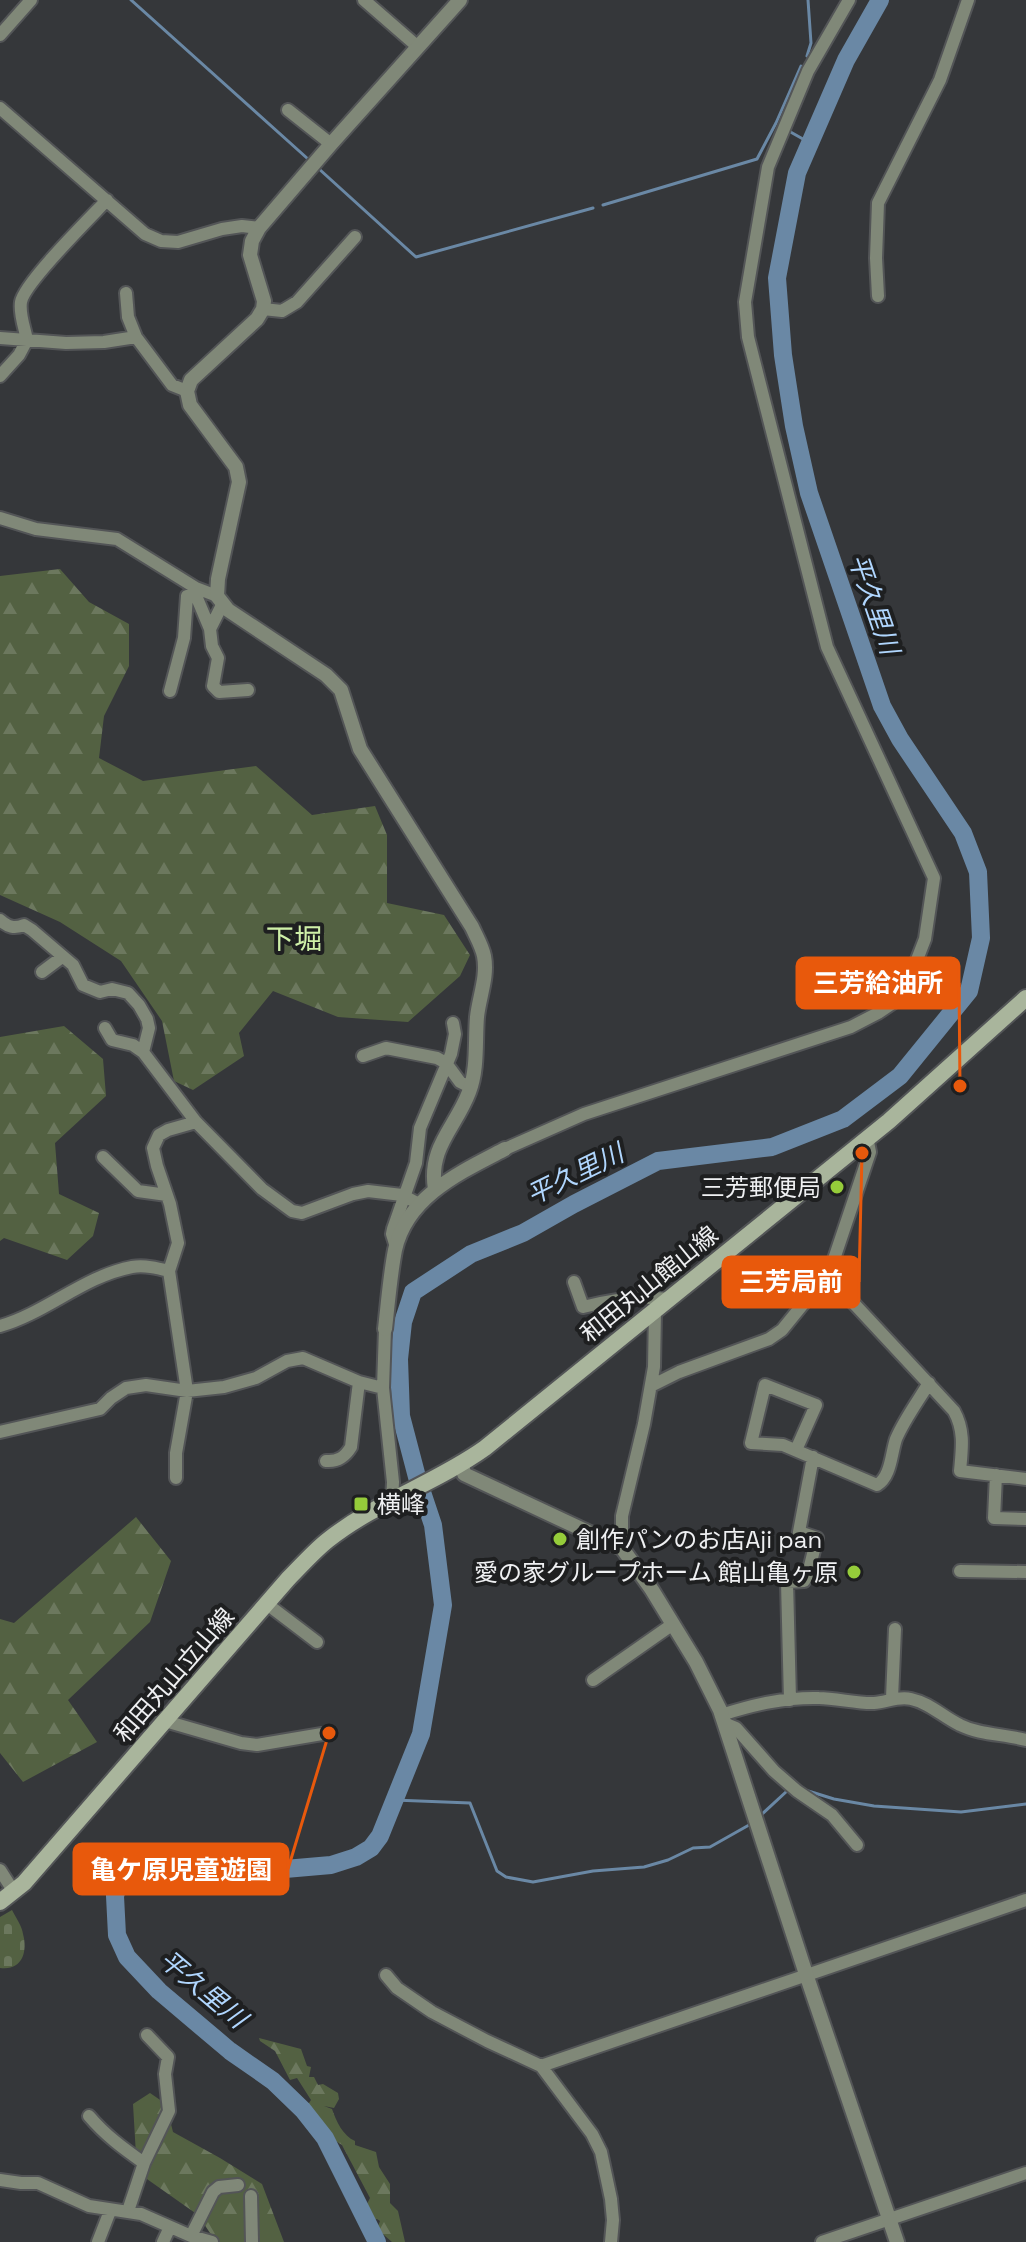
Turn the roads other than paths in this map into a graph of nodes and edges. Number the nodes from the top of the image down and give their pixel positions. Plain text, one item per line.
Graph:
1 (31, 0) edge
2 (364, 0) edge
3 (460, 0) edge
4 (849, 0) edge
5 (968, 0) edge
6 (0, 35) edge
7 (418, 47) junction
8 (0, 108) edge
9 (288, 110) dead end
10 (331, 144) junction
11 (107, 200) junction
12 (259, 228) junction
13 (355, 237) dead end
14 (126, 293) dead end
15 (878, 296) dead end
16 (263, 309) junction
17 (136, 337) junction
18 (0, 338) edge
19 (27, 340) junction
20 (0, 376) edge
21 (187, 391) junction
22 (0, 518) edge
23 (220, 600) junction
24 (210, 629) junction
25 (248, 690) dead end
26 (170, 691) dead end
27 (0, 920) edge
28 (62, 957) junction
29 (42, 972) dead end
30 (1023, 1008) edge
31 (453, 1023) dead end
32 (105, 1028) dead end
33 (143, 1052) junction
34 (363, 1056) dead end
35 (446, 1063) junction
36 (470, 1087) junction
37 (196, 1122) junction
38 (867, 1137) junction
39 (505, 1149) joint
40 (103, 1157) dead end
41 (435, 1189) junction
42 (167, 1195) junction
43 (404, 1197) junction
44 (419, 1204) junction
45 (396, 1247) junction
46 (169, 1271) junction
47 (830, 1271) junction
48 (574, 1282) dead end
49 (670, 1299) junction
50 (655, 1311) junction
51 (0, 1326) edge
52 (385, 1329) joint
53 (359, 1382) junction
54 (929, 1383) junction
55 (651, 1386) junction
56 (383, 1388) junction
57 (187, 1391) junction
58 (0, 1432) edge
59 (796, 1450) junction
60 (813, 1457) junction
61 (326, 1461) dead end
62 (459, 1466) junction
63 (996, 1475) junction
64 (176, 1478) dead end
65 (1026, 1479) edge
66 (396, 1499) junction
67 (1026, 1519) edge
68 (622, 1548) junction
69 (960, 1571) dead end
70 (1026, 1572) edge
71 (267, 1604) junction
72 (673, 1624) junction
73 (895, 1629) dead end
74 (317, 1642) dead end
75 (593, 1680) dead end
76 (892, 1698) junction
77 (790, 1700) junction
78 (723, 1719) junction
79 (165, 1721) junction
80 (322, 1734) dead end
81 (1026, 1740) edge
82 (857, 1845) dead end
83 (0, 1870) edge
84 (14, 1892) junction
85 (1026, 1900) edge
86 (0, 1902) edge
87 (806, 1974) junction
88 (386, 1975) dead end
89 (147, 2035) dead end
90 (541, 2066) junction
91 (89, 2116) dead end
92 (144, 2163) junction
93 (1026, 2173) edge
94 (0, 2180) edge
95 (238, 2185) dead end
96 (251, 2196) dead end
97 (110, 2211) junction
98 (128, 2211) junction
99 (889, 2219) junction
100 (170, 2227) junction
101 (191, 2236) junction
102 (98, 2242) edge
103 (163, 2242) edge
104 (212, 2242) edge
105 (252, 2242) edge
106 (611, 2242) edge
107 (822, 2242) edge
108 (897, 2242) edge

1 - 6 street
2 - 7 street
3 - 7 street
4 - 39 street
5 - 15 street
7 - 10 street
8 - 11 street
9 - 10 street
10 - 12 street
11 - 12 street
11 - 19 street
12 - 16 street
13 - 16 street
14 - 17 street
16 - 21 street
17 - 19 street
17 - 21 street
18 - 19 street
19 - 20 street
21 - 23 street
22 - 23 street
23 - 24 street
23 - 36 street
24 - 25 street
24 - 26 street
27 - 28 street
28 - 29 street
28 - 33 street
30 - 38 main road, 和田丸山館山線
31 - 35 street
32 - 33 street
33 - 37 street
34 - 35 street
35 - 36 street
35 - 43 street
36 - 41 street
37 - 42 street
37 - 43 street
38 - 47 street
38 - 49 main road, 和田丸山館山線
39 - 41 street
40 - 42 street
41 - 44 street
42 - 46 street
43 - 44 street
43 - 45 street
44 - 45 street
45 - 52 street
46 - 51 street
46 - 57 street
47 - 54 street
47 - 55 street
48 - 49 street
49 - 50 main road, 和田丸山館山線
50 - 55 street
50 - 62 main road, 和田丸山館山線
52 - 56 street
53 - 56 street
53 - 57 street
53 - 61 street
54 - 60 street
54 - 63 street
55 - 68 street
56 - 66 street
57 - 58 street
57 - 64 street
59 - 59 street
59 - 60 street
60 - 77 street
62 - 66 main road, 和田丸山館山線
62 - 68 street
63 - 65 street
63 - 67 street
66 - 71 main road, 和田丸山立山線
68 - 72 street
69 - 70 street
71 - 74 street
71 - 79 main road, 和田丸山立山線
72 - 75 street
72 - 78 street
73 - 76 street
76 - 77 street
76 - 81 street
77 - 78 street
78 - 82 street
78 - 87 street
79 - 80 street
79 - 84 main road, 和田丸山立山線
83 - 84 street
84 - 86 main road, 和田丸山立山線
85 - 87 street
87 - 90 street
87 - 99 street
88 - 90 street
89 - 92 street
90 - 106 street
91 - 92 street
92 - 98 street
93 - 99 street
94 - 97 street
95 - 101 street
96 - 105 street
97 - 98 street
97 - 102 street
98 - 100 street
99 - 107 street
99 - 108 street
100 - 101 street
100 - 103 street
101 - 104 street

